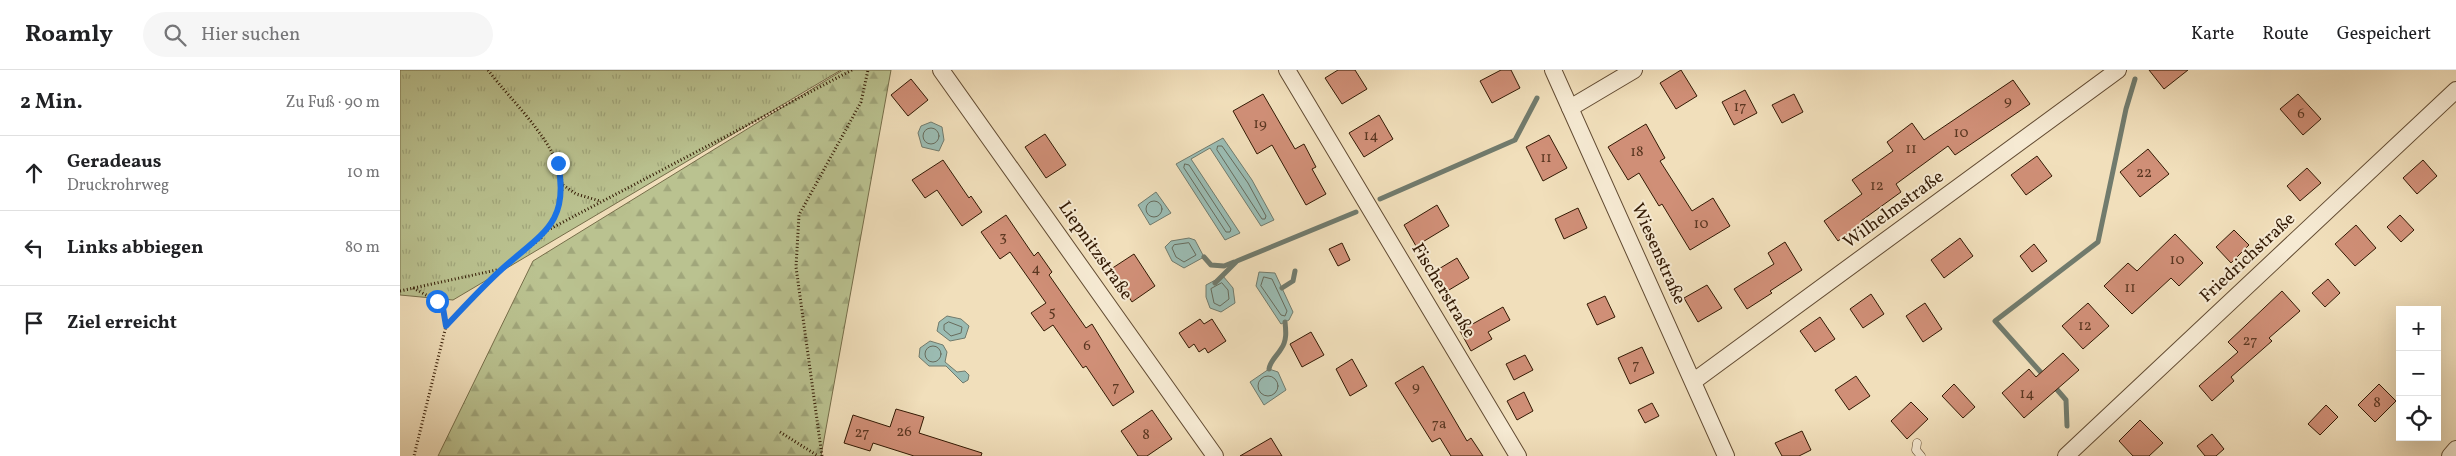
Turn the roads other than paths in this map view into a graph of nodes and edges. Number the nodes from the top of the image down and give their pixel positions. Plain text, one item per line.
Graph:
1 (942, 70) edge
2 (1287, 70) edge
3 (1553, 70) edge
4 (1634, 70) edge
5 (2118, 70) edge
6 (2456, 90) edge
7 (1570, 108) junction
8 (1694, 382) junction
9 (1917, 443) dead end
10 (2456, 450) edge
11 (1216, 456) edge
12 (1518, 456) edge
13 (1726, 456) edge
14 (1921, 456) edge
15 (2066, 456) edge
16 (2450, 456) edge

1 - 11 street, Liepnitzstraße
2 - 12 street, Fischerstraße
3 - 7 street, Wiesenstraße
4 - 7 street
5 - 8 street, Wilhelmstraße
6 - 15 street, Friedrichstraße
7 - 8 street, Wiesenstraße
8 - 13 street, Wiesenstraße
9 - 14 lane
10 - 16 street

